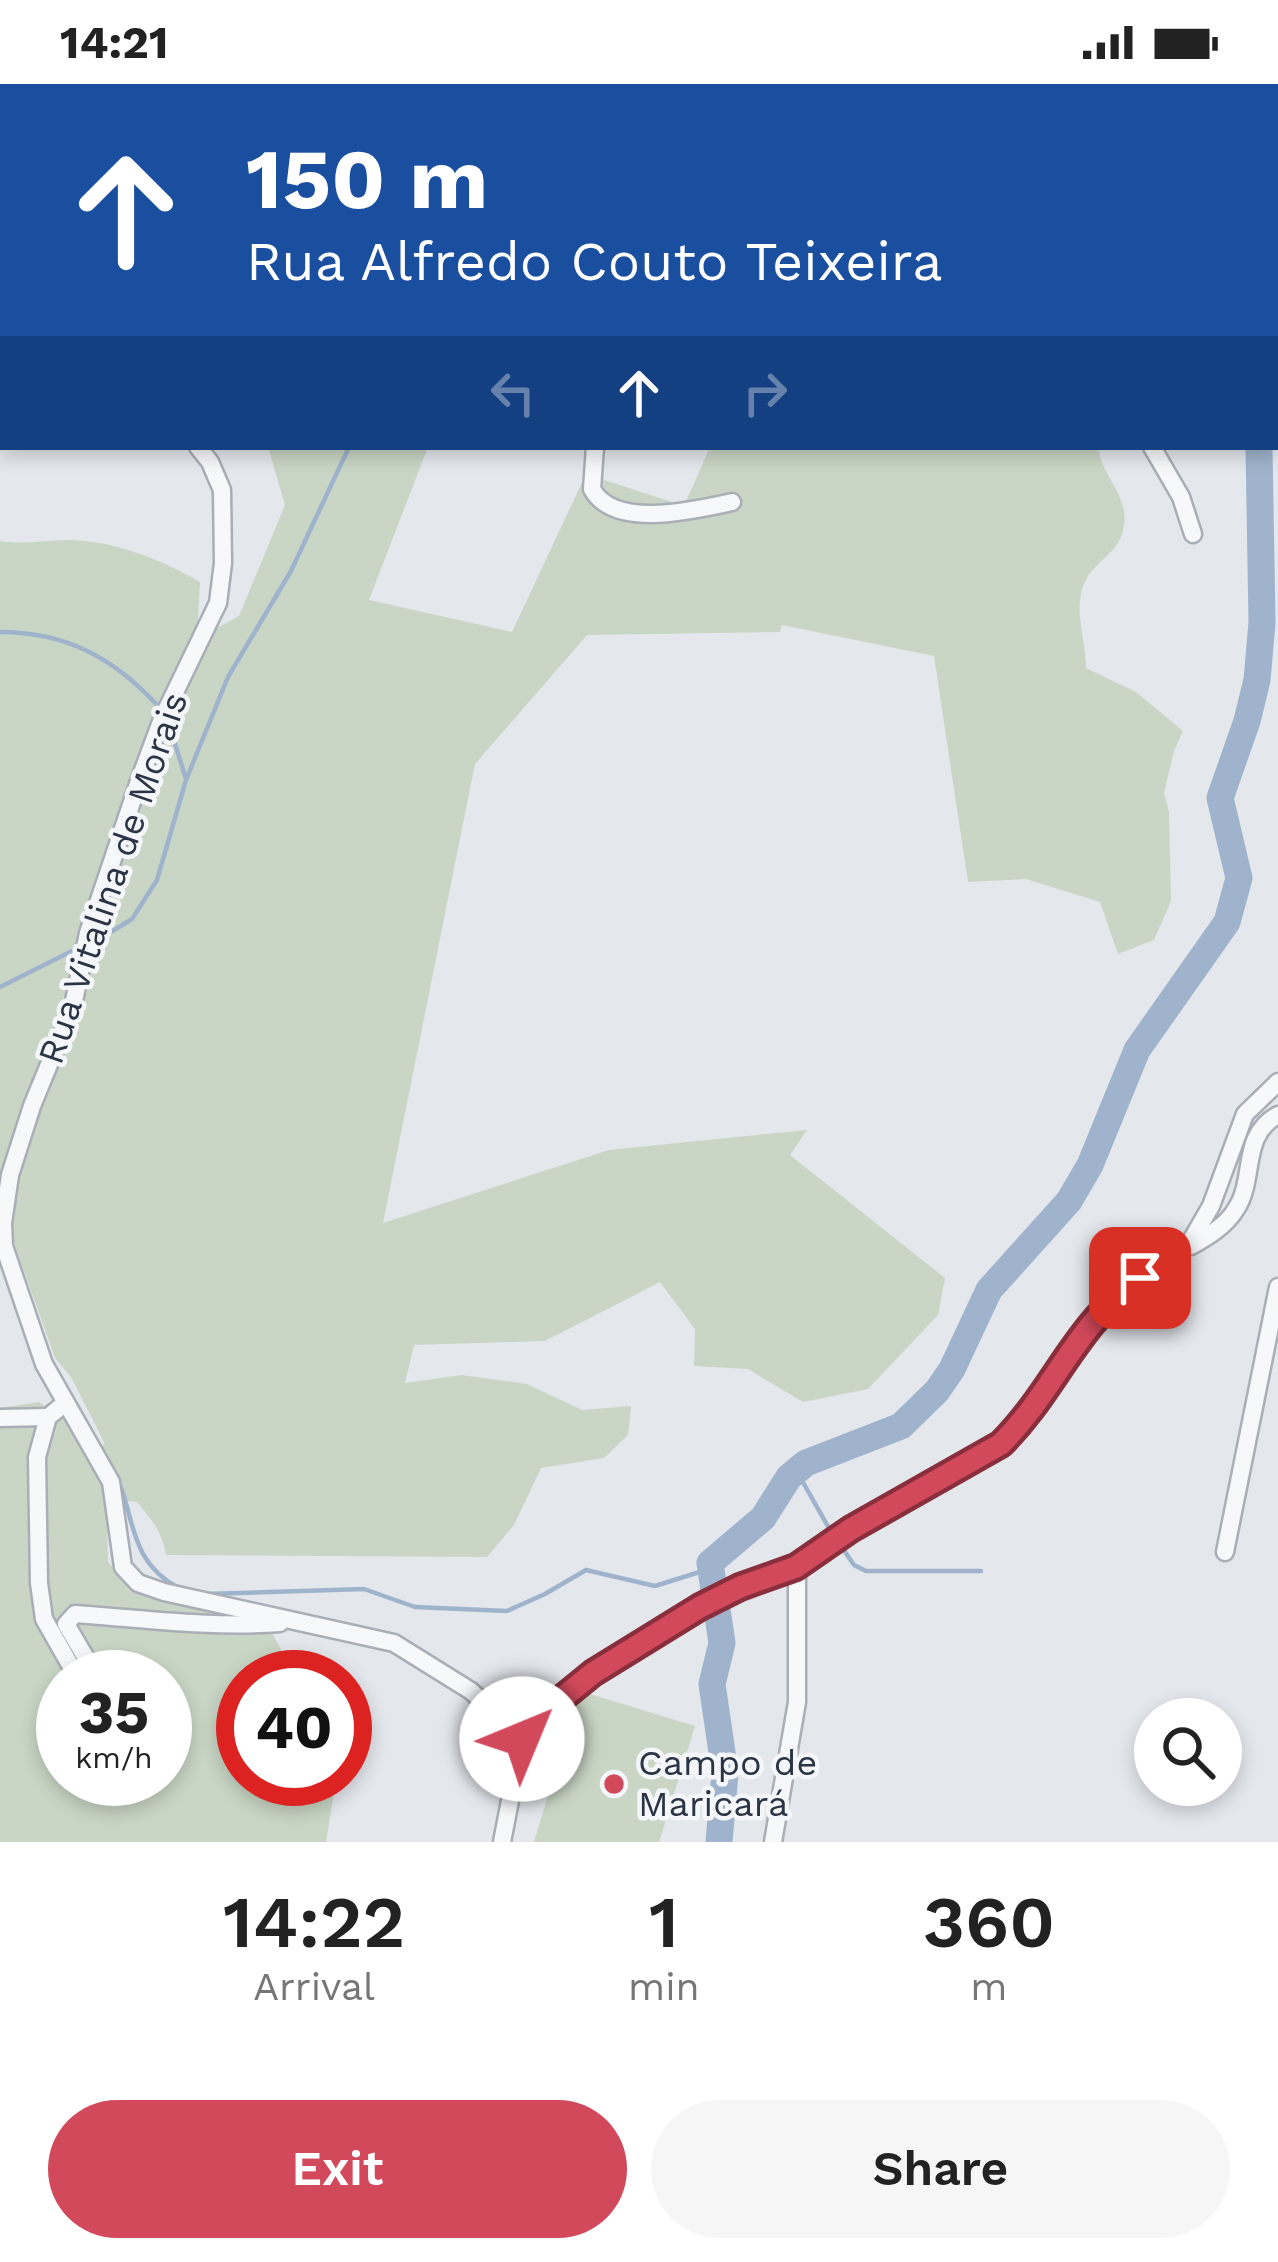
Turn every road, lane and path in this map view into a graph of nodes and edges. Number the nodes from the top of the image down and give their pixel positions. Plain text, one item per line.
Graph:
1 (200, 450) edge
2 (595, 450) edge
3 (1154, 450) edge
4 (732, 502) dead end
5 (1193, 534) dead end
6 (1278, 1082) edge
7 (1278, 1115) edge
8 (1182, 1250) junction
9 (1278, 1287) edge
10 (64, 1404) junction
11 (48, 1417) junction
12 (0, 1418) edge
13 (1225, 1552) dead end
14 (796, 1567) junction
15 (299, 1622) junction
16 (62, 1650) edge
17 (80, 1650) edge
18 (522, 1739) junction
19 (502, 1842) edge
20 (773, 1842) edge

1 - 10 street, Rua Vitalina de Morais
2 - 4 street
3 - 5 street
6 - 8 street
7 - 8 street
8 - 14 street
9 - 13 street
10 - 11 street
10 - 15 street, Rua Vitalina de Morais
11 - 12 street
11 - 16 street
14 - 18 street
14 - 20 street
15 - 17 street
15 - 18 street, Rua Vitalina de Morais
18 - 19 street

